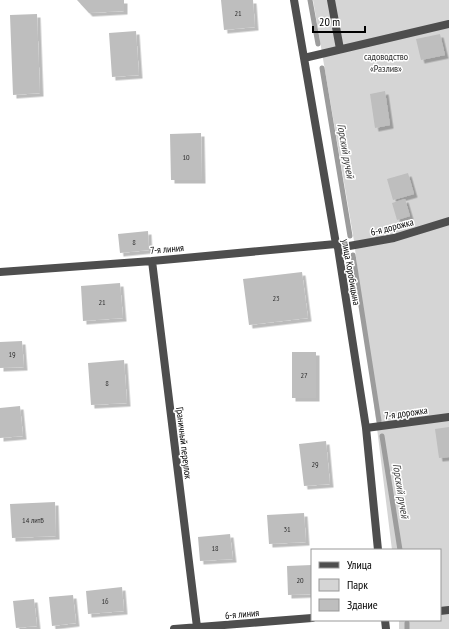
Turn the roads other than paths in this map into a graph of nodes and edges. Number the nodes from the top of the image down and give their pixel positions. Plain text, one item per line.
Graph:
1 (294, 0) edge
2 (331, 0) edge
3 (449, 24) edge
4 (340, 49) junction
5 (304, 58) junction
6 (449, 221) edge
7 (337, 246) junction
8 (152, 260) junction
9 (0, 272) edge
10 (449, 417) edge
11 (366, 428) junction
12 (378, 549) edge
13 (311, 618) edge
14 (197, 627) junction
15 (229, 627) edge
16 (174, 629) edge

1 - 5 street, улица Коробицына
2 - 4 street
3 - 4 street
4 - 5 street
5 - 7 street, улица Коробицына
6 - 7 street, 6-я дорожка
7 - 8 street, 7-я линия
7 - 11 street, улица Коробицына
8 - 9 street, 7-я линия
8 - 14 street, Граничный переулок
10 - 11 street, 7-я дорожка
11 - 12 street, улица Коробицына
13 - 15 street, 6-я линия
14 - 15 street, 6-я линия
14 - 16 street, 6-я линия

